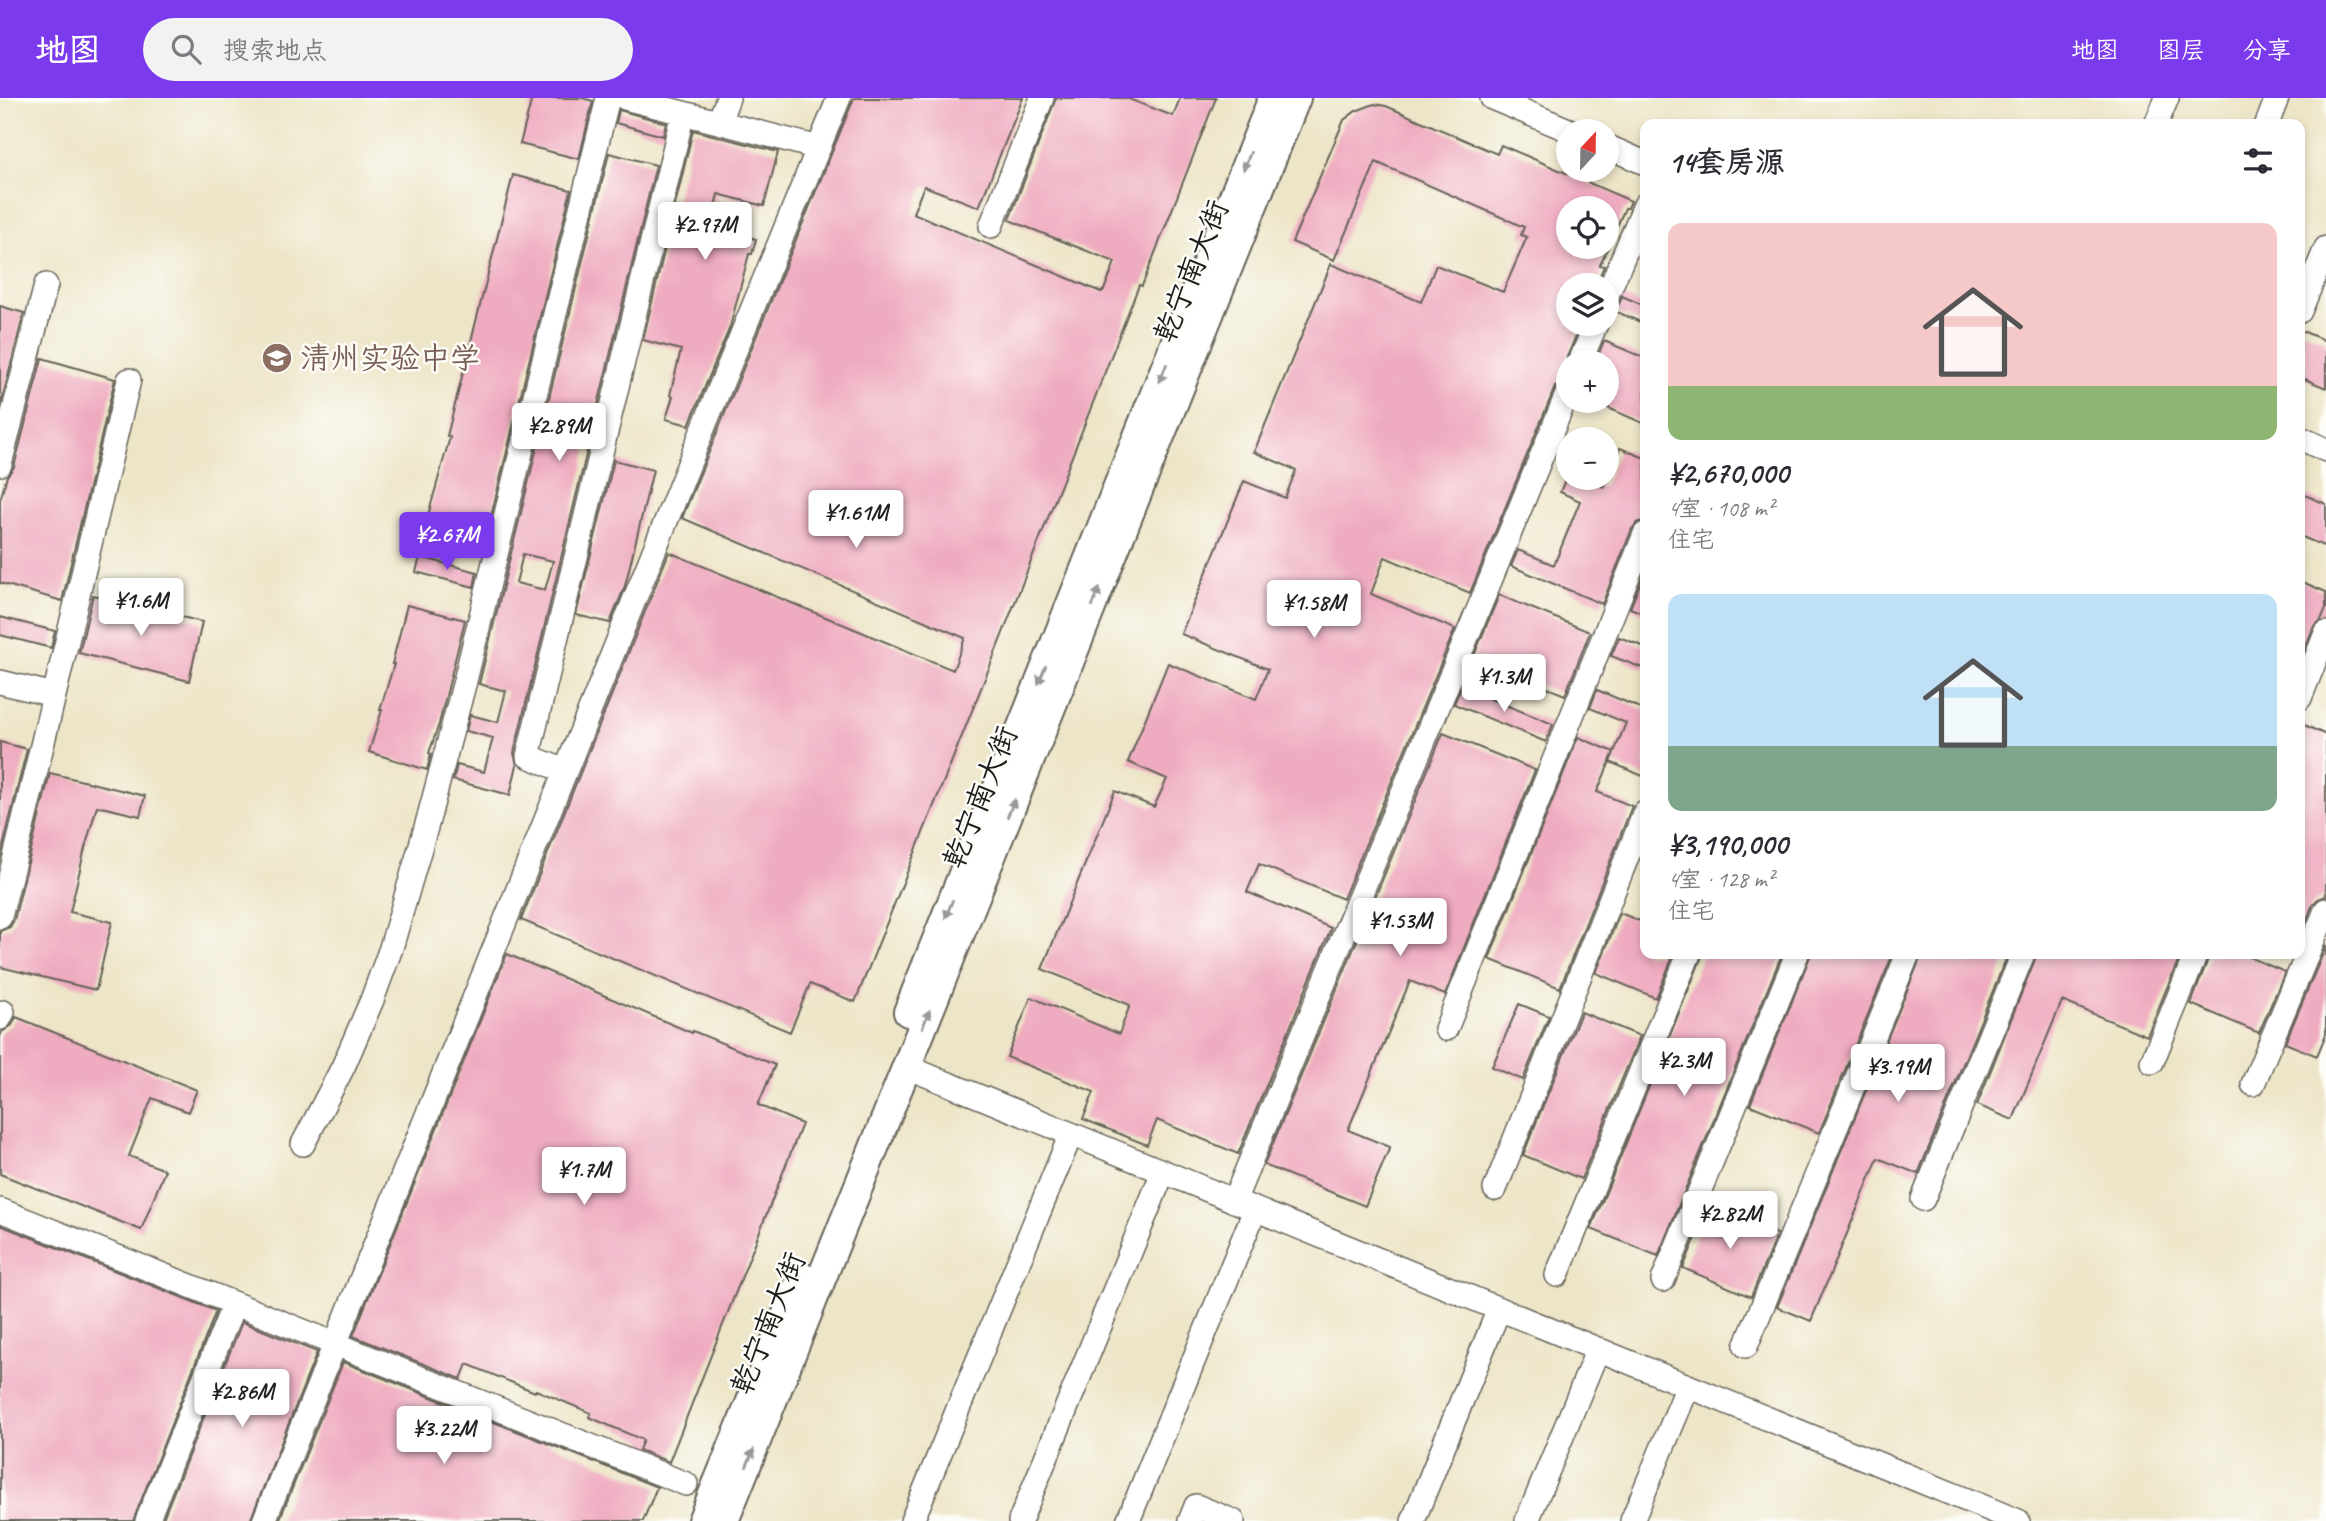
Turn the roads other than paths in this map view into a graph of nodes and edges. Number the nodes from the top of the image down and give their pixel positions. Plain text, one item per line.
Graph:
1 (608, 98) edge
2 (625, 98) edge
3 (728, 98) edge
4 (839, 98) edge
5 (1042, 98) edge
6 (1273, 98) edge
7 (1296, 98) edge
8 (1492, 98) edge
9 (2167, 98) edge
10 (2277, 98) edge
11 (683, 113) junction
12 (2158, 119) edge
13 (2269, 119) edge
14 (719, 122) junction
15 (1556, 125) edge
16 (819, 148) junction
17 (1619, 152) edge
18 (1640, 161) edge
19 (1640, 217) edge
20 (990, 226) dead end
21 (2326, 248) edge
22 (1617, 273) edge
23 (46, 285) dead end
24 (2305, 299) edge
25 (129, 380) dead end
26 (1559, 413) edge
27 (2305, 440) edge
28 (2326, 450) edge
29 (0, 464) edge
30 (1640, 546) edge
31 (2326, 633) edge
32 (0, 682) edge
33 (2305, 686) edge
34 (54, 695) junction
35 (565, 771) junction
36 (1640, 825) edge
37 (2326, 910) edge
38 (0, 917) edge
39 (1687, 959) edge
40 (1795, 959) edge
41 (1906, 959) edge
42 (2020, 959) edge
43 (2194, 959) edge
44 (1447, 1029) dead end
45 (2152, 1062) dead end
46 (907, 1068) junction
47 (2253, 1084) dead end
48 (1071, 1134) junction
49 (303, 1144) dead end
50 (1163, 1172) junction
51 (1495, 1189) dead end
52 (1923, 1199) dead end
53 (1234, 1200) junction
54 (0, 1210) edge
55 (1255, 1210) junction
56 (1557, 1275) dead end
57 (1663, 1280) dead end
58 (234, 1304) junction
59 (1499, 1309) junction
60 (335, 1345) junction
61 (1746, 1346) dead end
62 (1598, 1349) junction
63 (1688, 1386) junction
64 (686, 1484) dead end
65 (147, 1521) edge
66 (264, 1521) edge
67 (702, 1521) edge
68 (724, 1521) edge
69 (912, 1521) edge
70 (1020, 1521) edge
71 (1128, 1521) edge
72 (1190, 1521) edge
73 (1233, 1521) edge
74 (1412, 1521) edge
75 (1527, 1521) edge
76 (1632, 1521) edge
77 (2018, 1521) edge

1 - 49 street
2 - 11 street
3 - 14 street
4 - 16 street
5 - 20 street
6 -> 67 main road, 乾宁南大街
46 -> 7 main road, 乾宁南大街
8 - 15 street
9 - 12 street
10 - 13 street
11 - 14 street
11 - 35 street
14 - 16 street
16 - 35 street
17 - 18 street
19 - 22 street
21 - 24 street
23 - 29 street
25 - 34 street
26 - 53 street
27 - 28 street
30 - 44 street
31 - 33 street
32 - 34 street
34 - 38 street
35 - 60 street
36 - 51 street
37 - 47 street
39 - 56 street
40 - 57 street
41 - 61 street
42 - 52 street
43 - 45 street
46 - 48 street
68 -> 46 main road, 乾宁南大街
48 - 50 street
48 - 69 street
50 - 53 street
50 - 70 street
53 - 55 street
54 - 58 street
55 - 59 street
55 - 71 street
58 - 60 street
58 - 65 street
59 - 62 street
59 - 74 street
60 - 64 street
60 - 66 street
62 - 63 street
62 - 75 street
63 - 76 street
63 - 77 street
72 - 73 street

